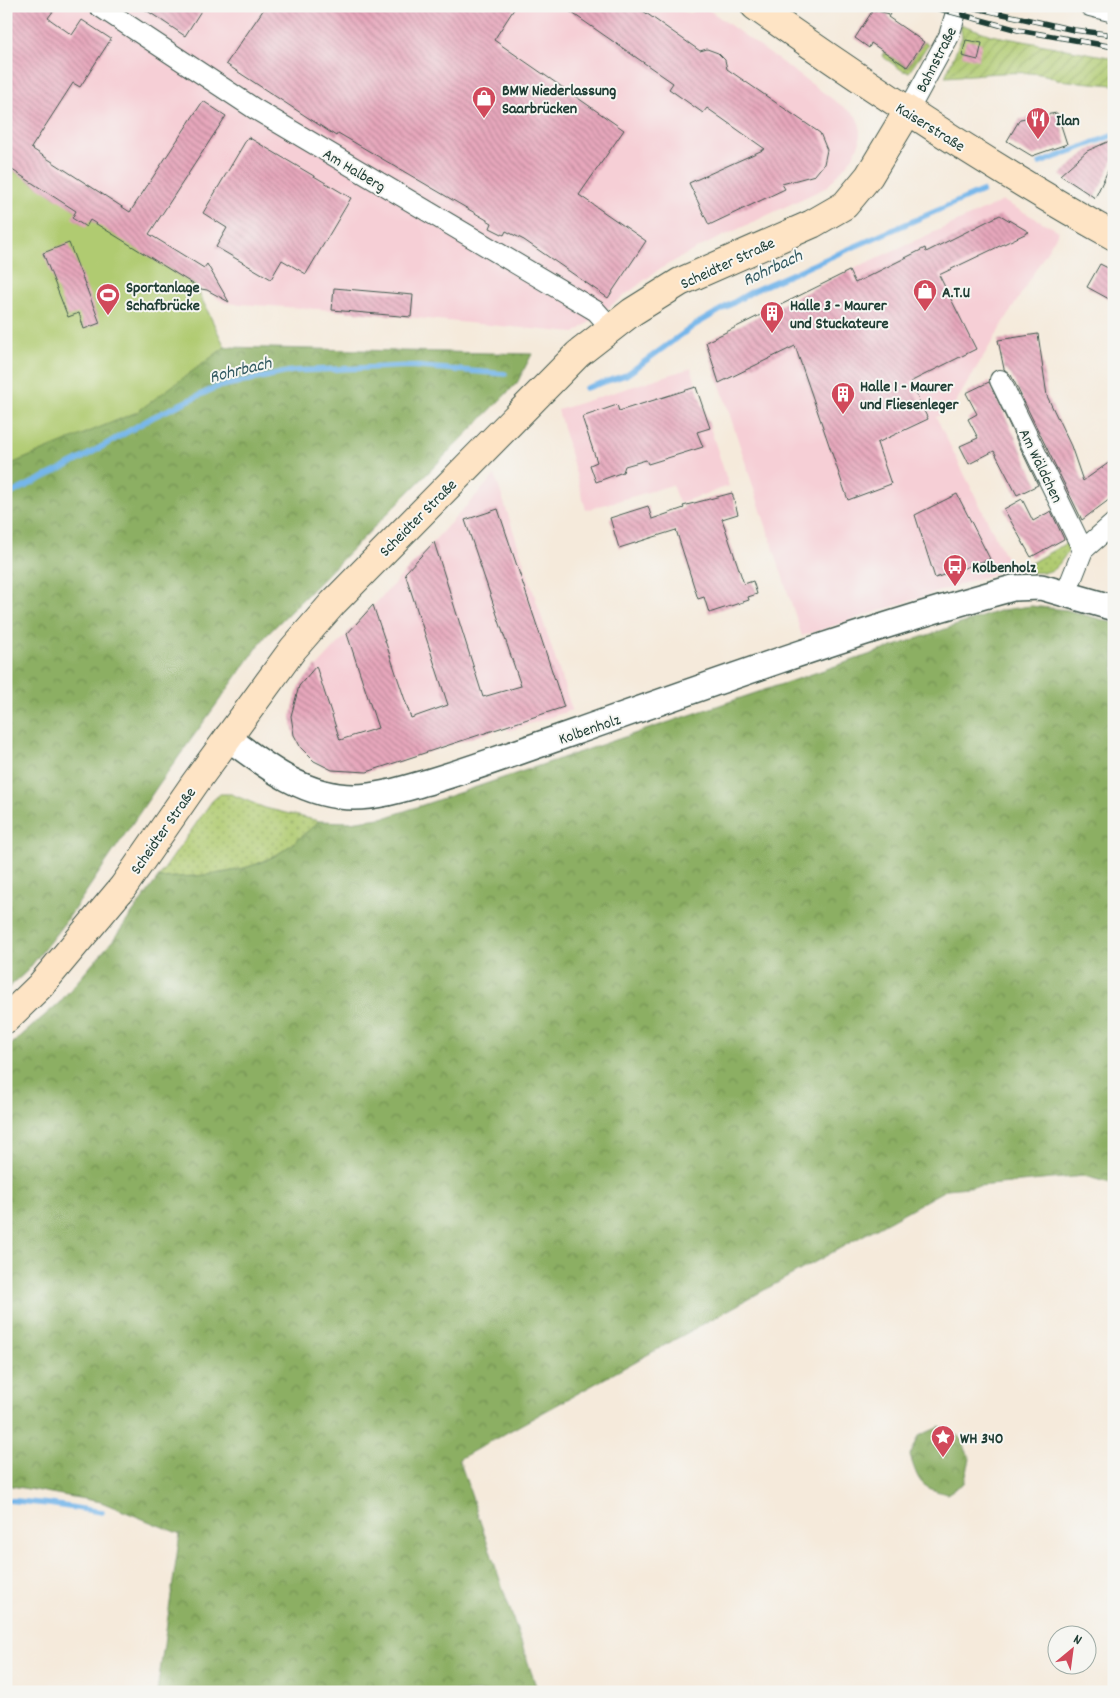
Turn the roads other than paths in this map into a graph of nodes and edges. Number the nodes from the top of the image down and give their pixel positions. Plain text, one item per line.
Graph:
1 (99, 6) edge
2 (755, 6) edge
3 (958, 6) edge
4 (1090, 6) edge
5 (1114, 12) edge
6 (908, 111) junction
7 (1114, 236) edge
8 (611, 328) junction
9 (1000, 380) dead end
10 (1114, 523) edge
11 (1083, 550) junction
12 (1066, 593) junction
13 (1114, 608) edge
14 (228, 737) junction
15 (6, 1019) edge

1 - 8 street, Am Halberg
2 - 6 main road, Kaiserstraße
3 - 6 street, Bahnstraße
4 - 5 street
6 - 7 main road, Kaiserstraße
6 - 8 main road, Scheidter Straße
8 - 14 main road, Scheidter Straße
9 - 11 street, Am Wäldchen
10 - 11 street
11 - 12 street
12 - 13 street, Kolbenholz
12 - 14 street, Kolbenholz
14 - 15 main road, Scheidter Straße

